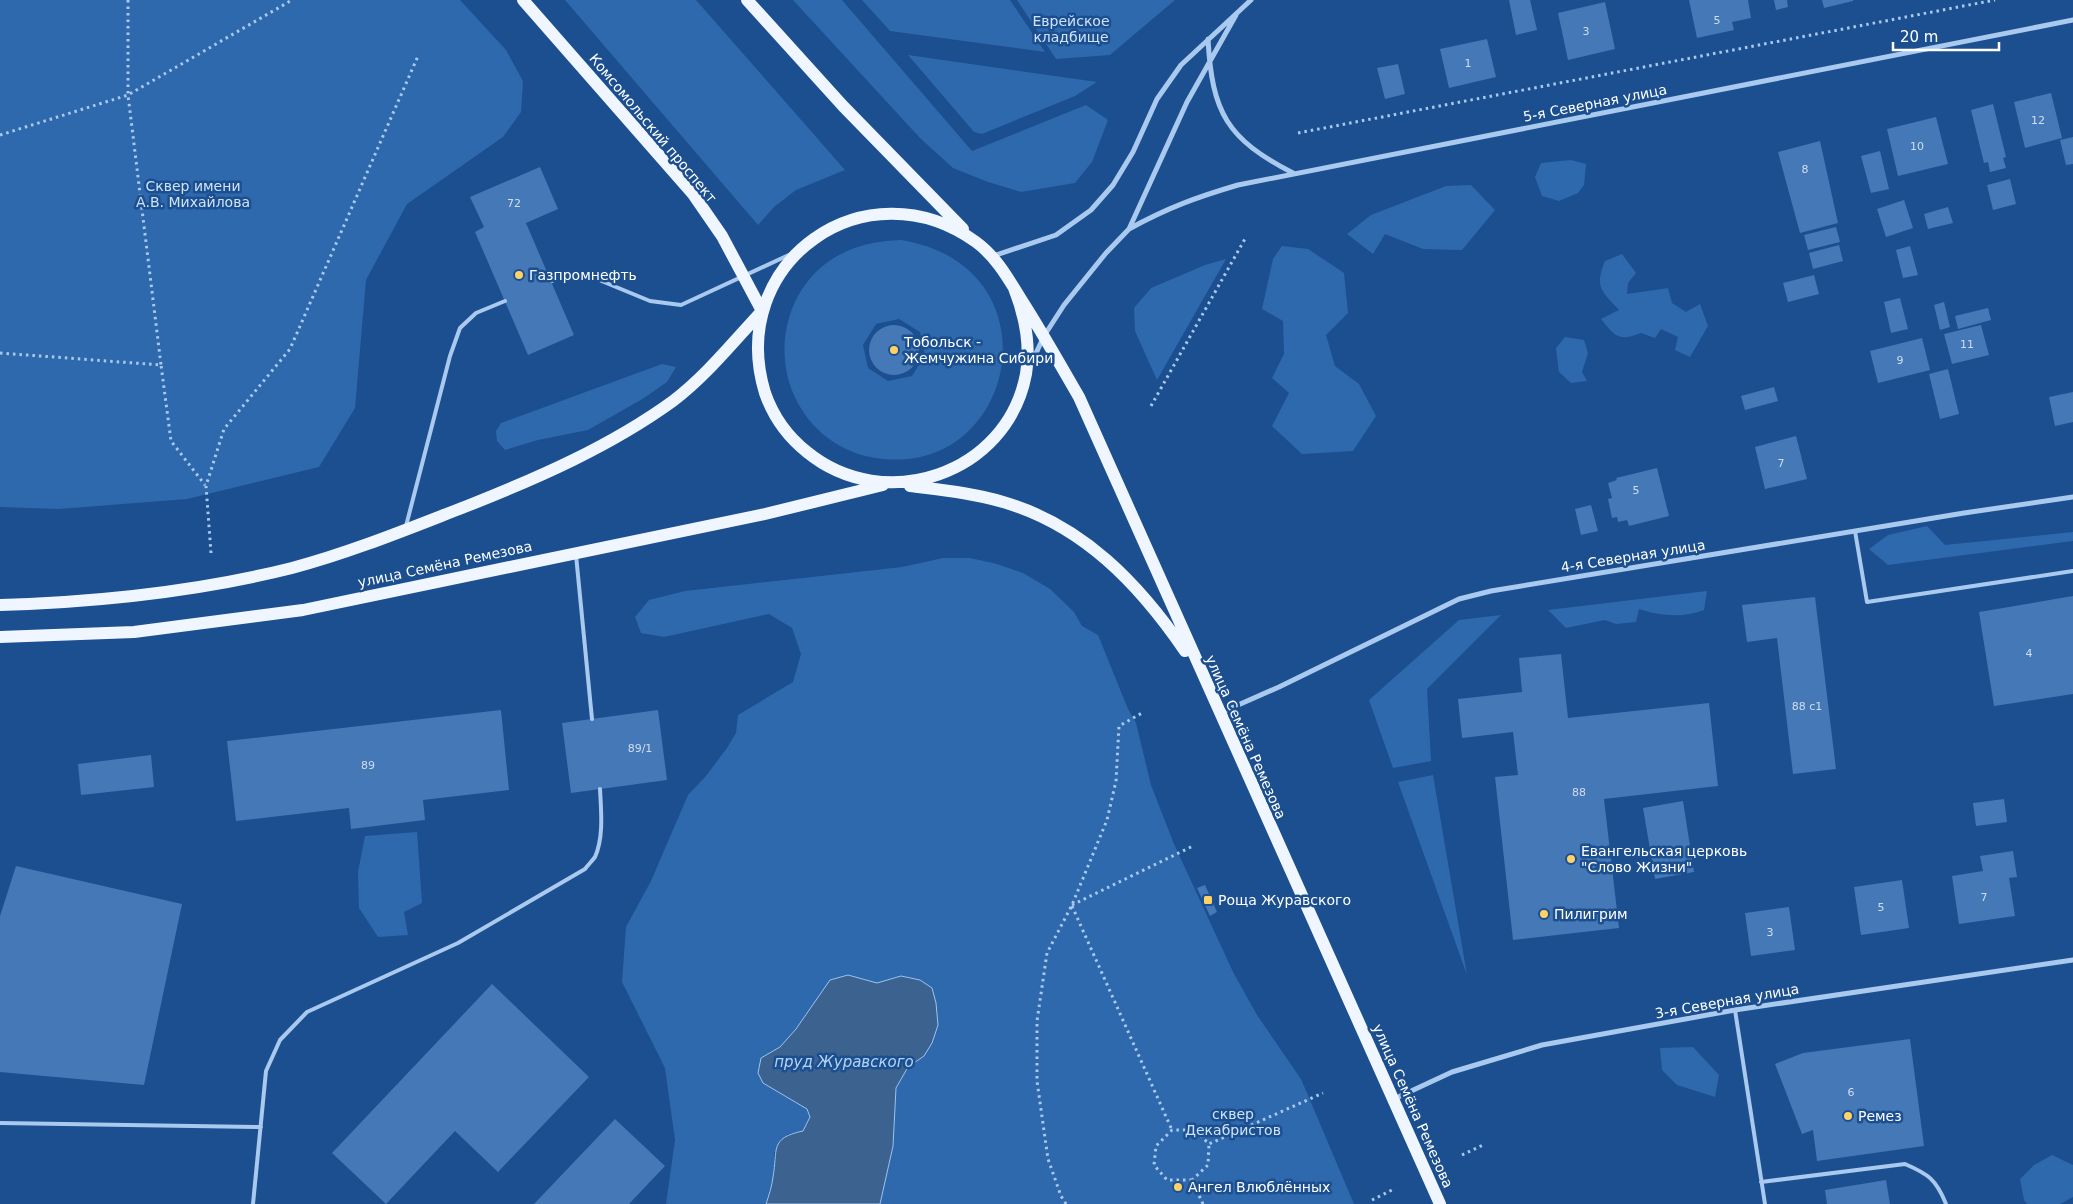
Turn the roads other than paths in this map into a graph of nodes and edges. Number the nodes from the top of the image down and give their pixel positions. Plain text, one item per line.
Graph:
1 (523, 0) edge
2 (747, 0) edge
3 (1251, 0) edge
4 (1236, 15) junction
5 (2073, 20) edge
6 (1208, 39) junction
7 (1210, 62) junction
8 (1293, 173) junction
9 (1129, 229) junction
10 (978, 243) junction
11 (800, 250) junction
12 (992, 256) junction
13 (743, 276) junction
14 (552, 281) dead end
15 (1014, 288) junction
16 (505, 301) dead end
17 (762, 311) junction
18 (1044, 336) junction
19 (1025, 375) junction
20 (890, 484) junction
21 (2073, 497) edge
22 (405, 530) junction
23 (1855, 531) junction
24 (576, 552) junction
25 (2073, 571) edge
26 (0, 605) edge
27 (0, 637) edge
28 (1203, 678) junction
29 (1219, 713) junction
30 (592, 719) dead end
31 (600, 789) dead end
32 (2073, 960) edge
33 (1735, 1010) junction
34 (1393, 1099) junction
35 (0, 1123) edge
36 (261, 1127) junction
37 (1761, 1182) junction
38 (253, 1204) edge
39 (1440, 1204) edge
40 (1765, 1204) edge
41 (1946, 1204) edge

1 - 13 main road, Комсомольский проспект
2 - 10 main road
3 - 4 street
4 - 6 street
4 - 7 street
5 - 8 street, 5-я Северная улица
6 - 7 street
6 - 12 street
7 - 8 street
7 - 9 street
8 - 9 street, 5-я Северная улица
9 - 18 street
10 - 11 main road
10 - 12 main road
11 - 13 lane
11 - 17 main road
12 - 15 main road
13 - 14 lane
13 - 17 main road, Комсомольский проспект
15 - 18 main road, улица Семёна Ремезова
15 - 19 main road
16 - 22 lane
17 - 20 main road
17 - 22 main road
18 - 19 street
18 - 28 main road, улица Семёна Ремезова
19 - 20 main road
20 - 24 main road, улица Семёна Ремезова
20 - 28 main road
21 - 23 street, 4-я Северная улица
22 - 26 main road
23 - 25 lane
23 - 29 street, 4-я Северная улица
24 - 27 main road, улица Семёна Ремезова
24 - 30 lane
28 - 29 main road, улица Семёна Ремезова
29 - 34 main road, улица Семёна Ремезова
31 - 36 lane
32 - 33 street, 3-я Северная улица
33 - 34 street, 3-я Северная улица
33 - 37 lane
34 - 39 main road, улица Семёна Ремезова
35 - 36 lane
36 - 38 lane
37 - 40 lane
37 - 41 lane

